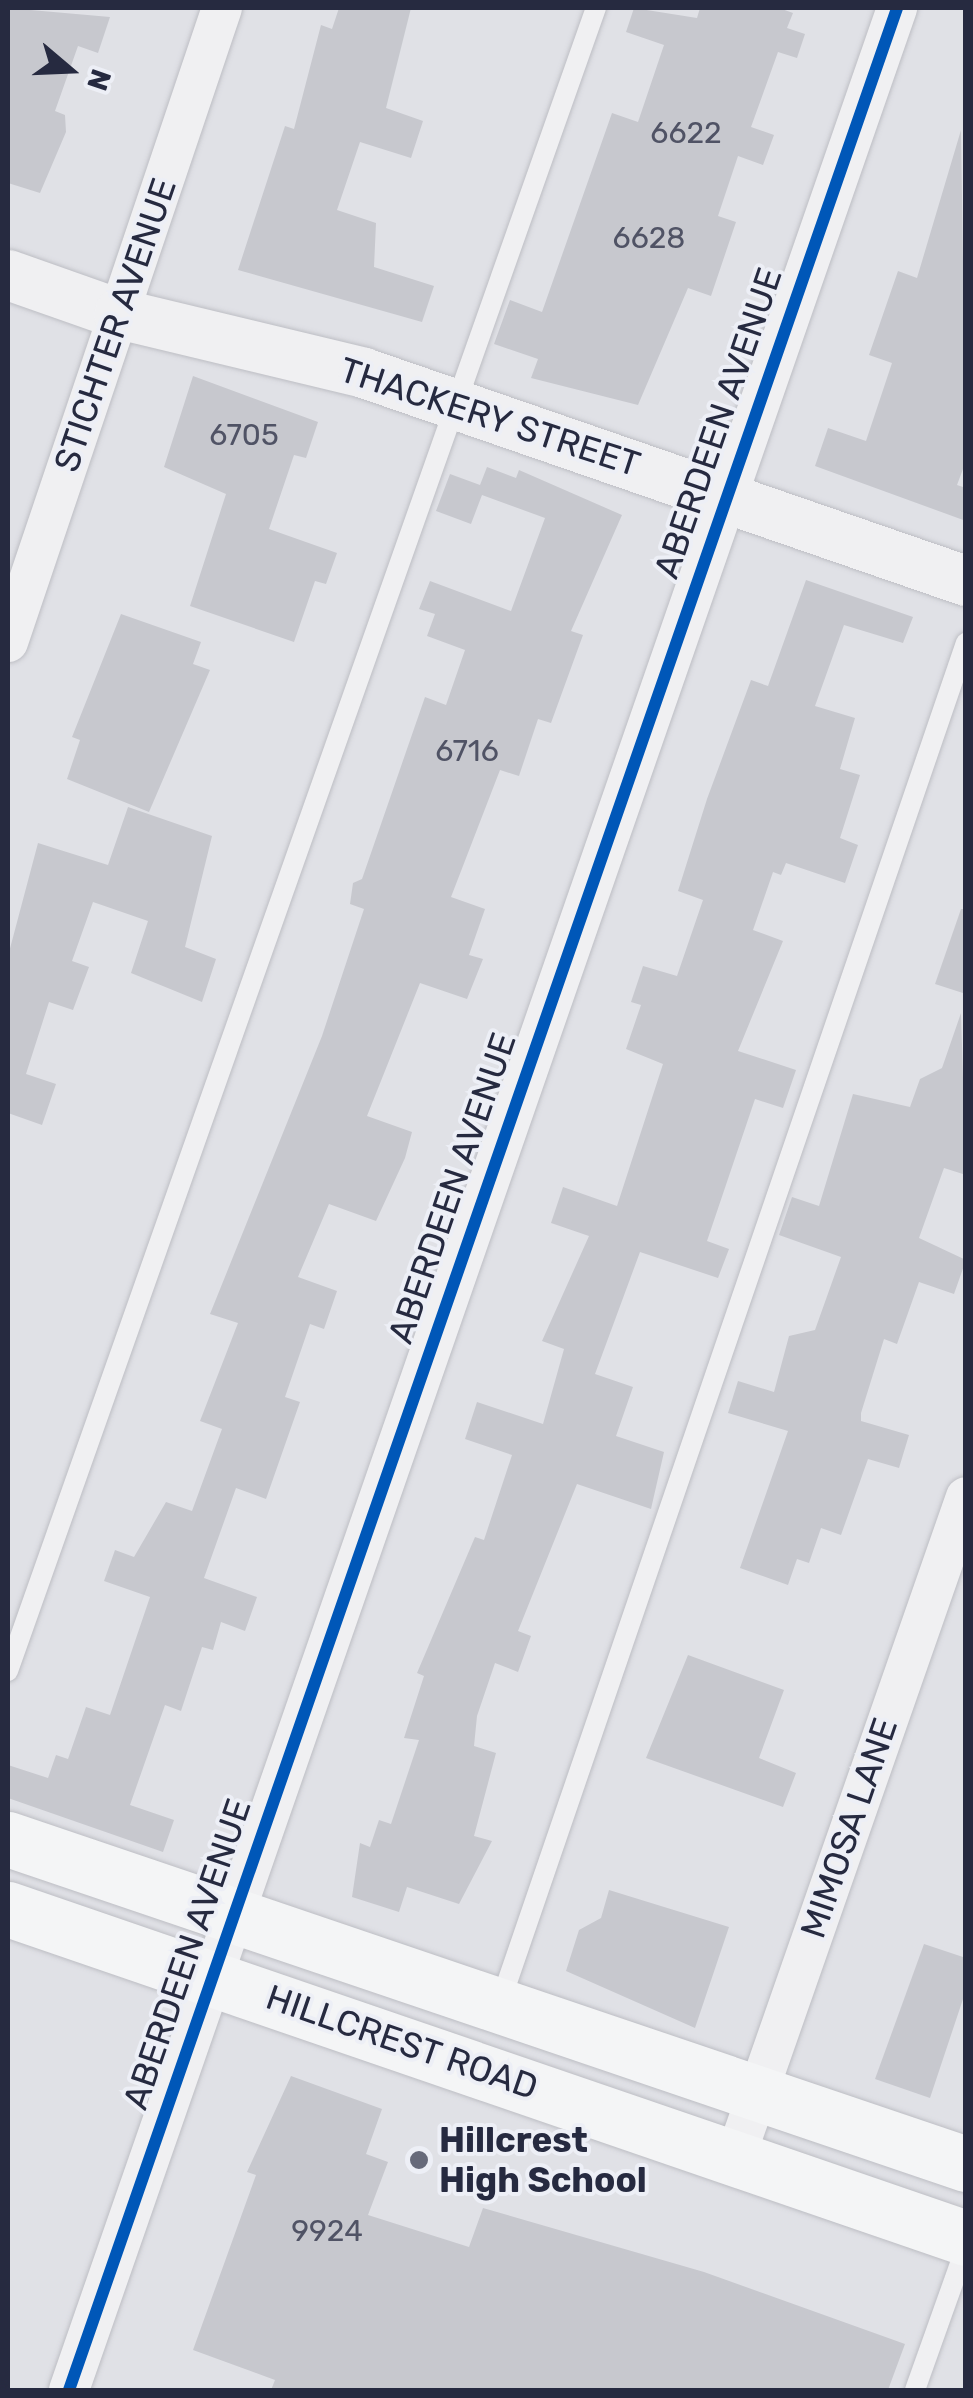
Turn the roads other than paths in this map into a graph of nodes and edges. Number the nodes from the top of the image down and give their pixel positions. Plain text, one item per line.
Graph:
1 (222, 8) edge
2 (596, 8) edge
3 (897, 8) edge
4 (8, 275) edge
5 (118, 314) junction
6 (458, 404) junction
7 (724, 496) junction
8 (966, 581) edge
9 (8, 642) edge
10 (966, 643) edge
11 (966, 1497) edge
12 (8, 1671) edge
13 (8, 1839) edge
14 (8, 1910) edge
15 (233, 1913) junction
16 (211, 1975) junction
17 (500, 2003) junction
18 (757, 2090) junction
19 (735, 2158) junction
20 (966, 2164) edge
21 (966, 2238) edge
22 (966, 2248) edge
23 (69, 2390) edge
24 (916, 2390) edge

1 - 5 street, STICHTER AVENUE
2 - 6 lane
3 - 7 street, ABERDEEN AVENUE
4 - 5 street, THACKERY STREET
5 - 6 street, THACKERY STREET
5 - 9 street, STICHTER AVENUE
6 - 7 street, THACKERY STREET
6 - 12 lane
7 - 8 street, THACKERY STREET
7 - 15 street, ABERDEEN AVENUE
10 - 17 lane
11 - 18 street, MIMOSA LANE
13 - 15 main road, HILLCREST ROAD
14 - 16 main road, HILLCREST ROAD
15 - 16 street, ABERDEEN AVENUE
15 - 17 main road, HILLCREST ROAD
16 - 19 main road, HILLCREST ROAD
16 - 23 street, ABERDEEN AVENUE
17 - 18 main road, HILLCREST ROAD
18 - 19 street, MIMOSA LANE
18 - 20 main road, HILLCREST ROAD
19 - 21 main road, HILLCREST ROAD
22 - 24 lane

